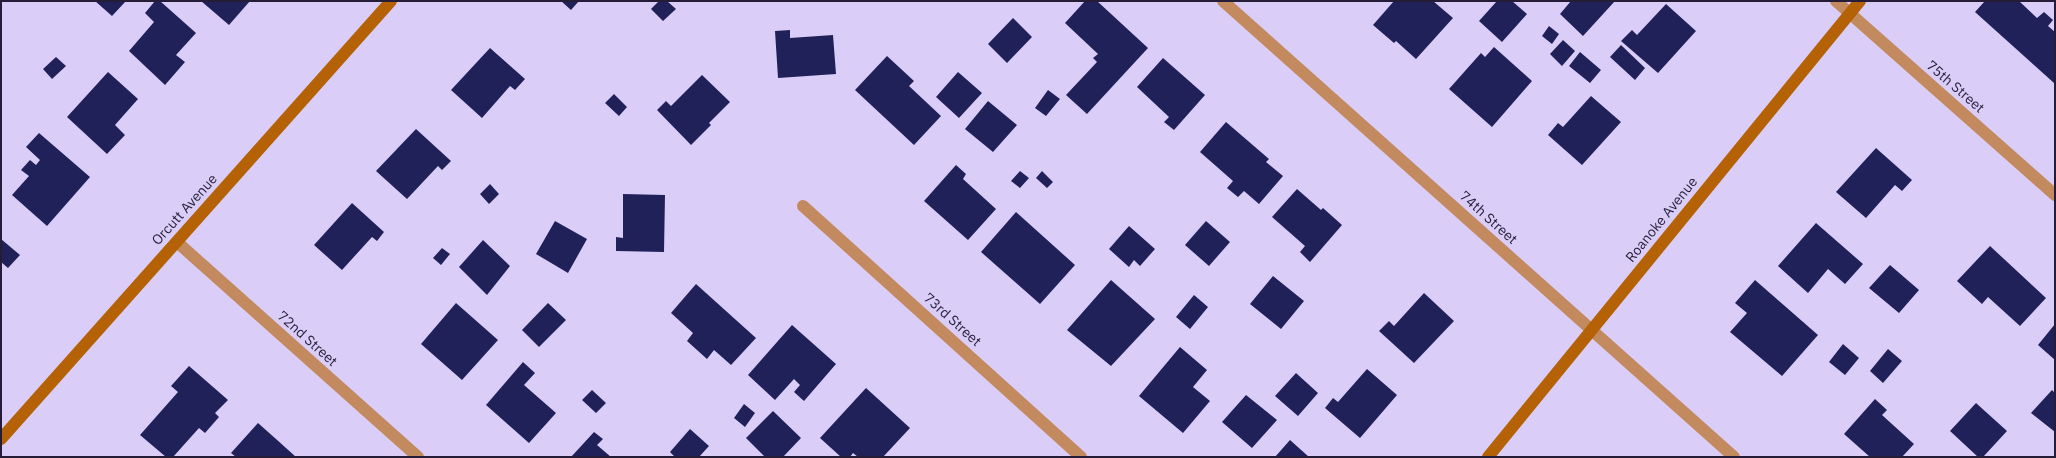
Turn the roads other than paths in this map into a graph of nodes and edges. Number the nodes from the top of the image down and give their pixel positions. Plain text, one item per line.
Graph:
1 (391, 1) edge
2 (1222, 1) edge
3 (1836, 1) edge
4 (1860, 1) edge
5 (1850, 13) junction
6 (2055, 195) edge
7 (803, 206) dead end
8 (176, 242) junction
9 (1591, 331) junction
10 (1, 439) edge
11 (418, 457) edge
12 (1081, 457) edge
13 (1488, 457) edge
14 (1734, 457) edge

1 - 8 street, Orcutt Avenue
2 - 9 street, 74th Street
3 - 5 street, 75th Street
4 - 5 street, Roanoke Avenue
5 - 6 street, 75th Street
5 - 9 street, Roanoke Avenue
7 - 12 street, 73rd Street
8 - 10 street, Orcutt Avenue
8 - 11 street, 72nd Street
9 - 13 street, Roanoke Avenue
9 - 14 street, 74th Street

